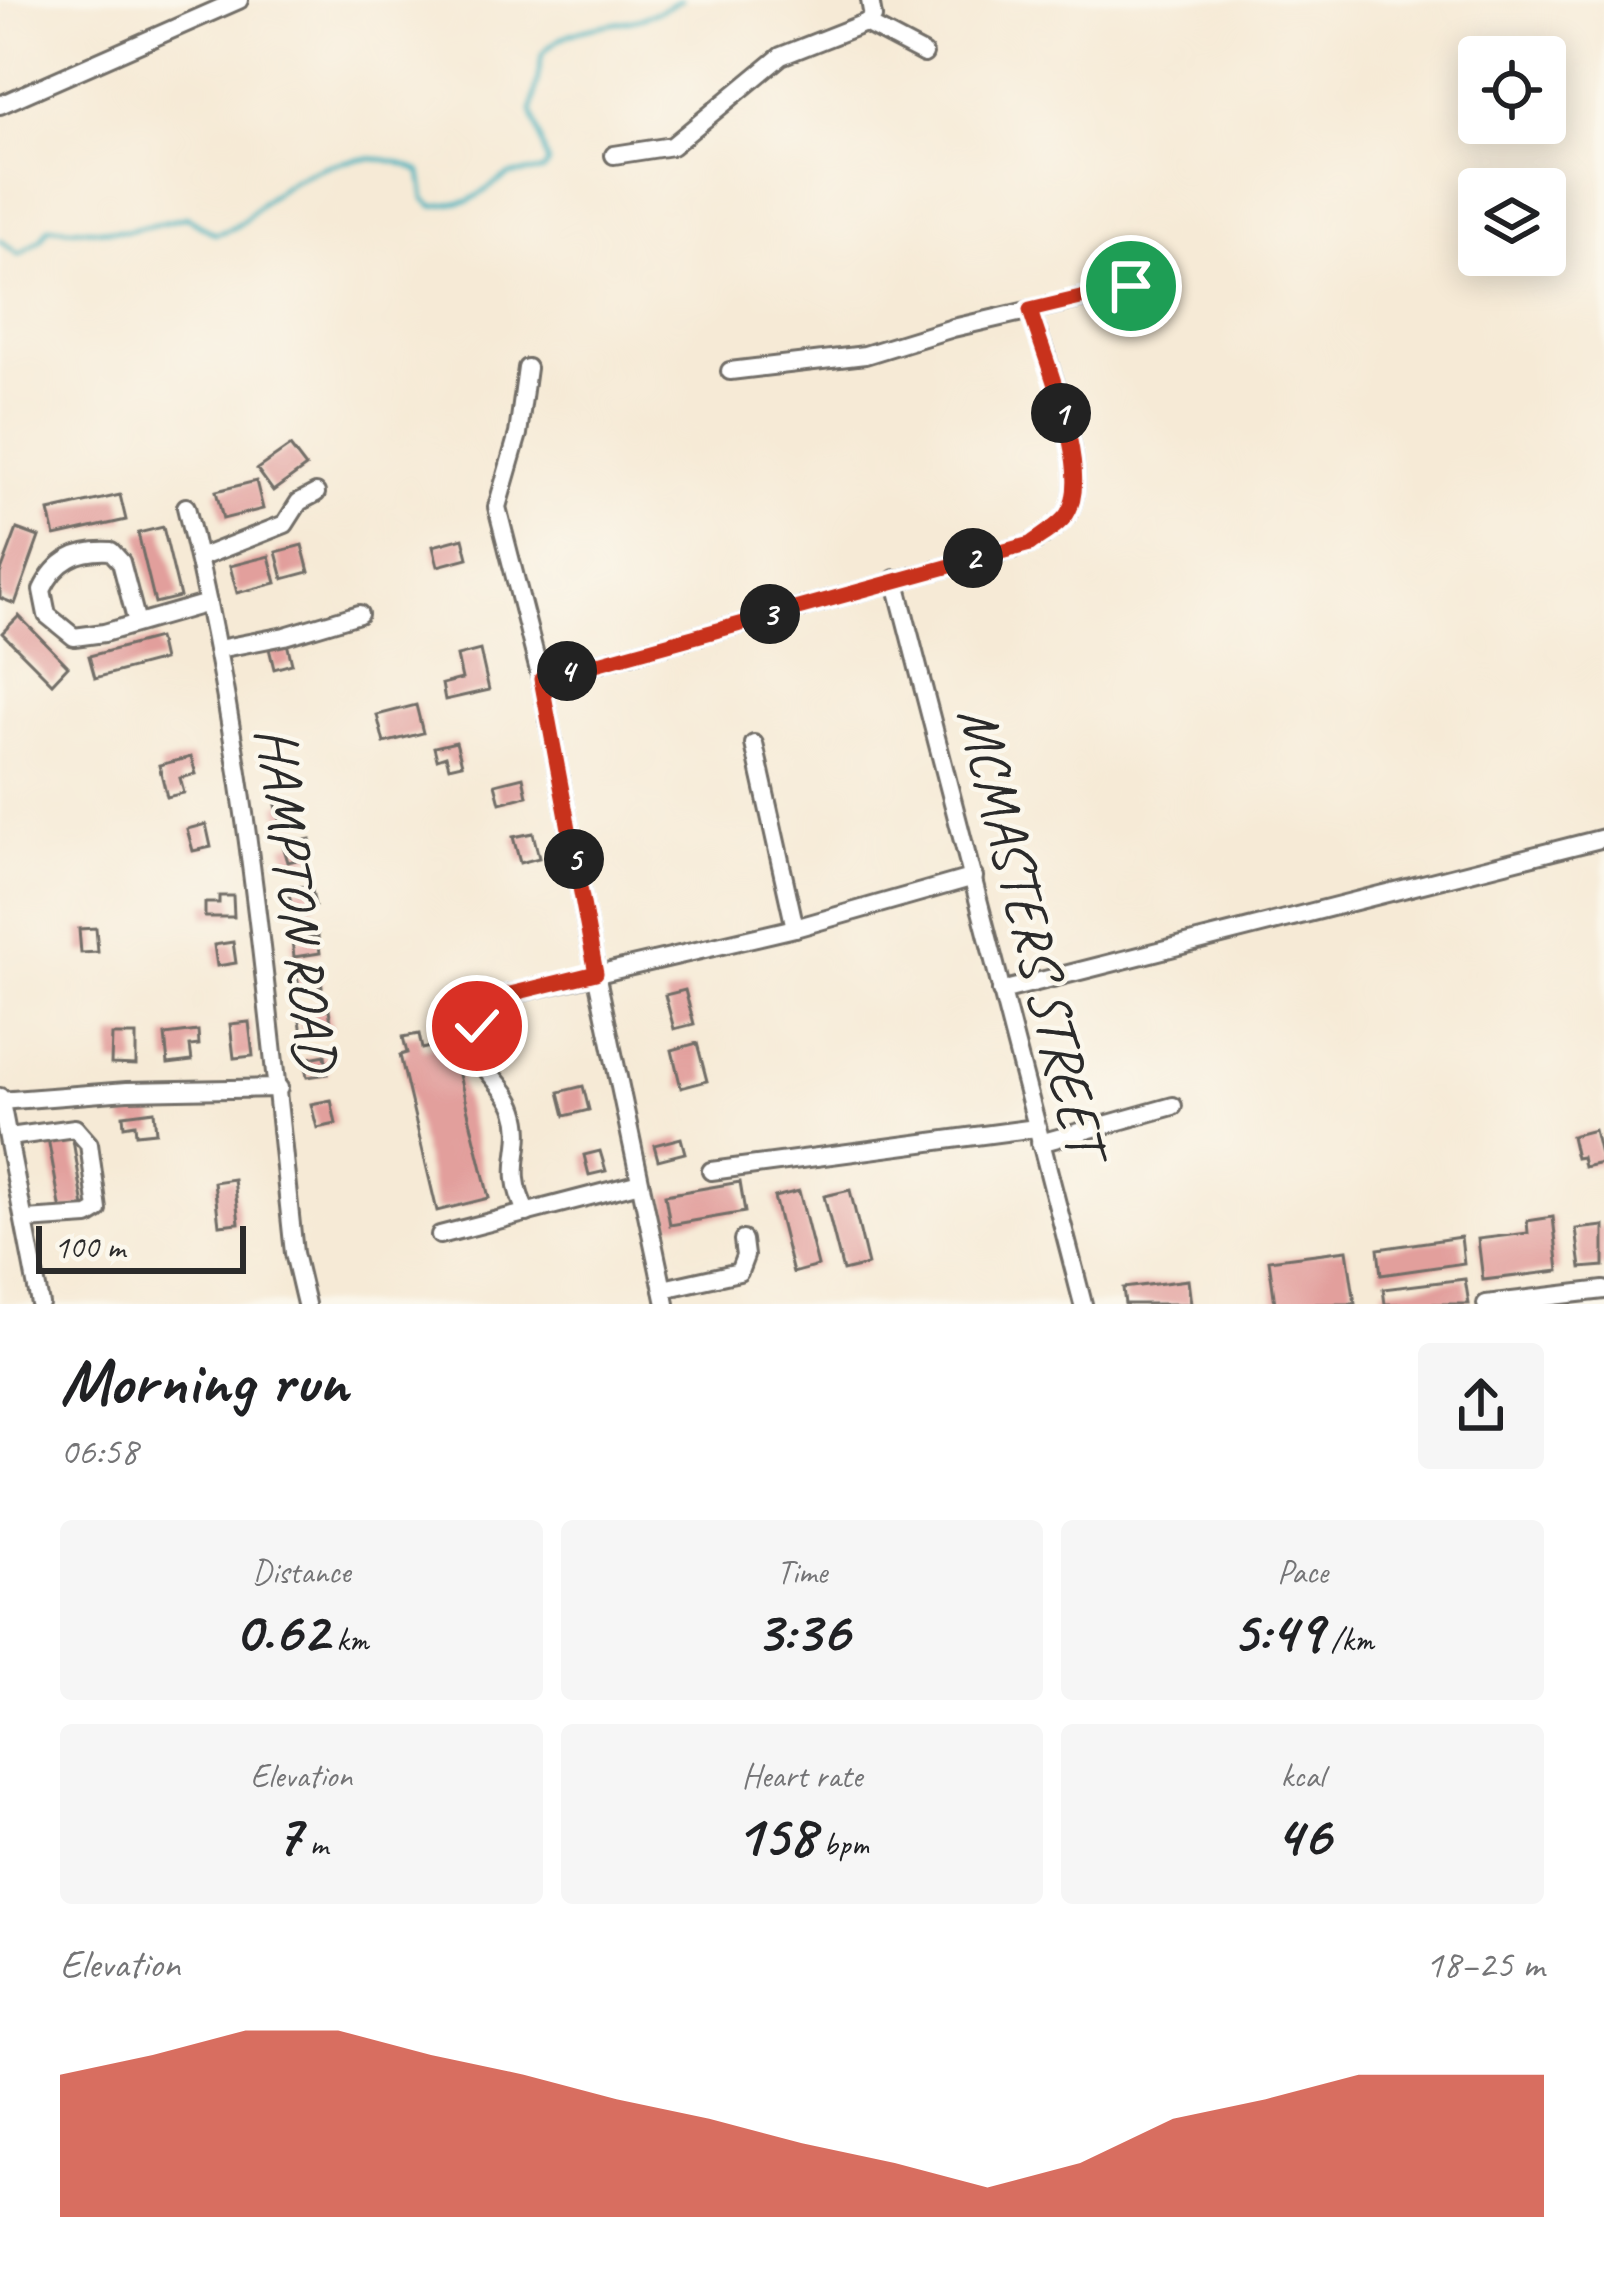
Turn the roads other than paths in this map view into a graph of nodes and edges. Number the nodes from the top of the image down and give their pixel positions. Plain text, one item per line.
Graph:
1 (239, 0) edge
2 (870, 0) edge
3 (865, 23) junction
4 (924, 53) dead end
5 (0, 105) edge
6 (614, 155) dead end
7 (1131, 286) dead end
8 (1030, 310) junction
9 (527, 368) dead end
10 (730, 371) dead end
11 (316, 493) dead end
12 (186, 507) dead end
13 (199, 558) junction
14 (895, 578) junction
15 (208, 603) junction
16 (359, 614) dead end
17 (137, 623) junction
18 (218, 649) junction
19 (541, 679) junction
20 (754, 744) dead end
21 (1604, 838) edge
22 (974, 877) junction
23 (795, 928) junction
24 (596, 973) junction
25 (1001, 991) junction
26 (279, 1088) junction
27 (0, 1100) edge
28 (1173, 1106) dead end
29 (1038, 1135) junction
30 (9, 1137) junction
31 (711, 1171) dead end
32 (640, 1184) junction
33 (527, 1213) junction
34 (26, 1220) junction
35 (440, 1235) dead end
36 (743, 1240) dead end
37 (1592, 1296) edge
38 (664, 1297) edge
39 (40, 1304) edge
40 (306, 1304) edge
41 (1083, 1304) edge
42 (1486, 1304) edge

1 - 5 street
2 - 3 street
3 - 4 street
3 - 6 street
7 - 8 street
8 - 10 street
8 - 14 street
9 - 19 street
11 - 13 street
12 - 13 street, HAMPTON ROAD
13 - 15 street, HAMPTON ROAD
14 - 19 street
14 - 22 street, MCMASTERS STREET
15 - 17 street
15 - 18 street, HAMPTON ROAD
16 - 18 street
17 - 17 street
18 - 26 street, HAMPTON ROAD
19 - 24 street
20 - 23 street
21 - 25 street
22 - 23 street
22 - 25 street, MCMASTERS STREET
23 - 24 street
24 - 32 street
24 - 33 street
25 - 29 street, MCMASTERS STREET
26 - 27 street
26 - 40 street, HAMPTON ROAD
27 - 30 street
28 - 29 street
29 - 31 street
29 - 41 street, MCMASTERS STREET
30 - 34 street
30 - 34 street
32 - 33 street
32 - 38 street
33 - 35 street
34 - 39 street
36 - 38 street
37 - 42 street

